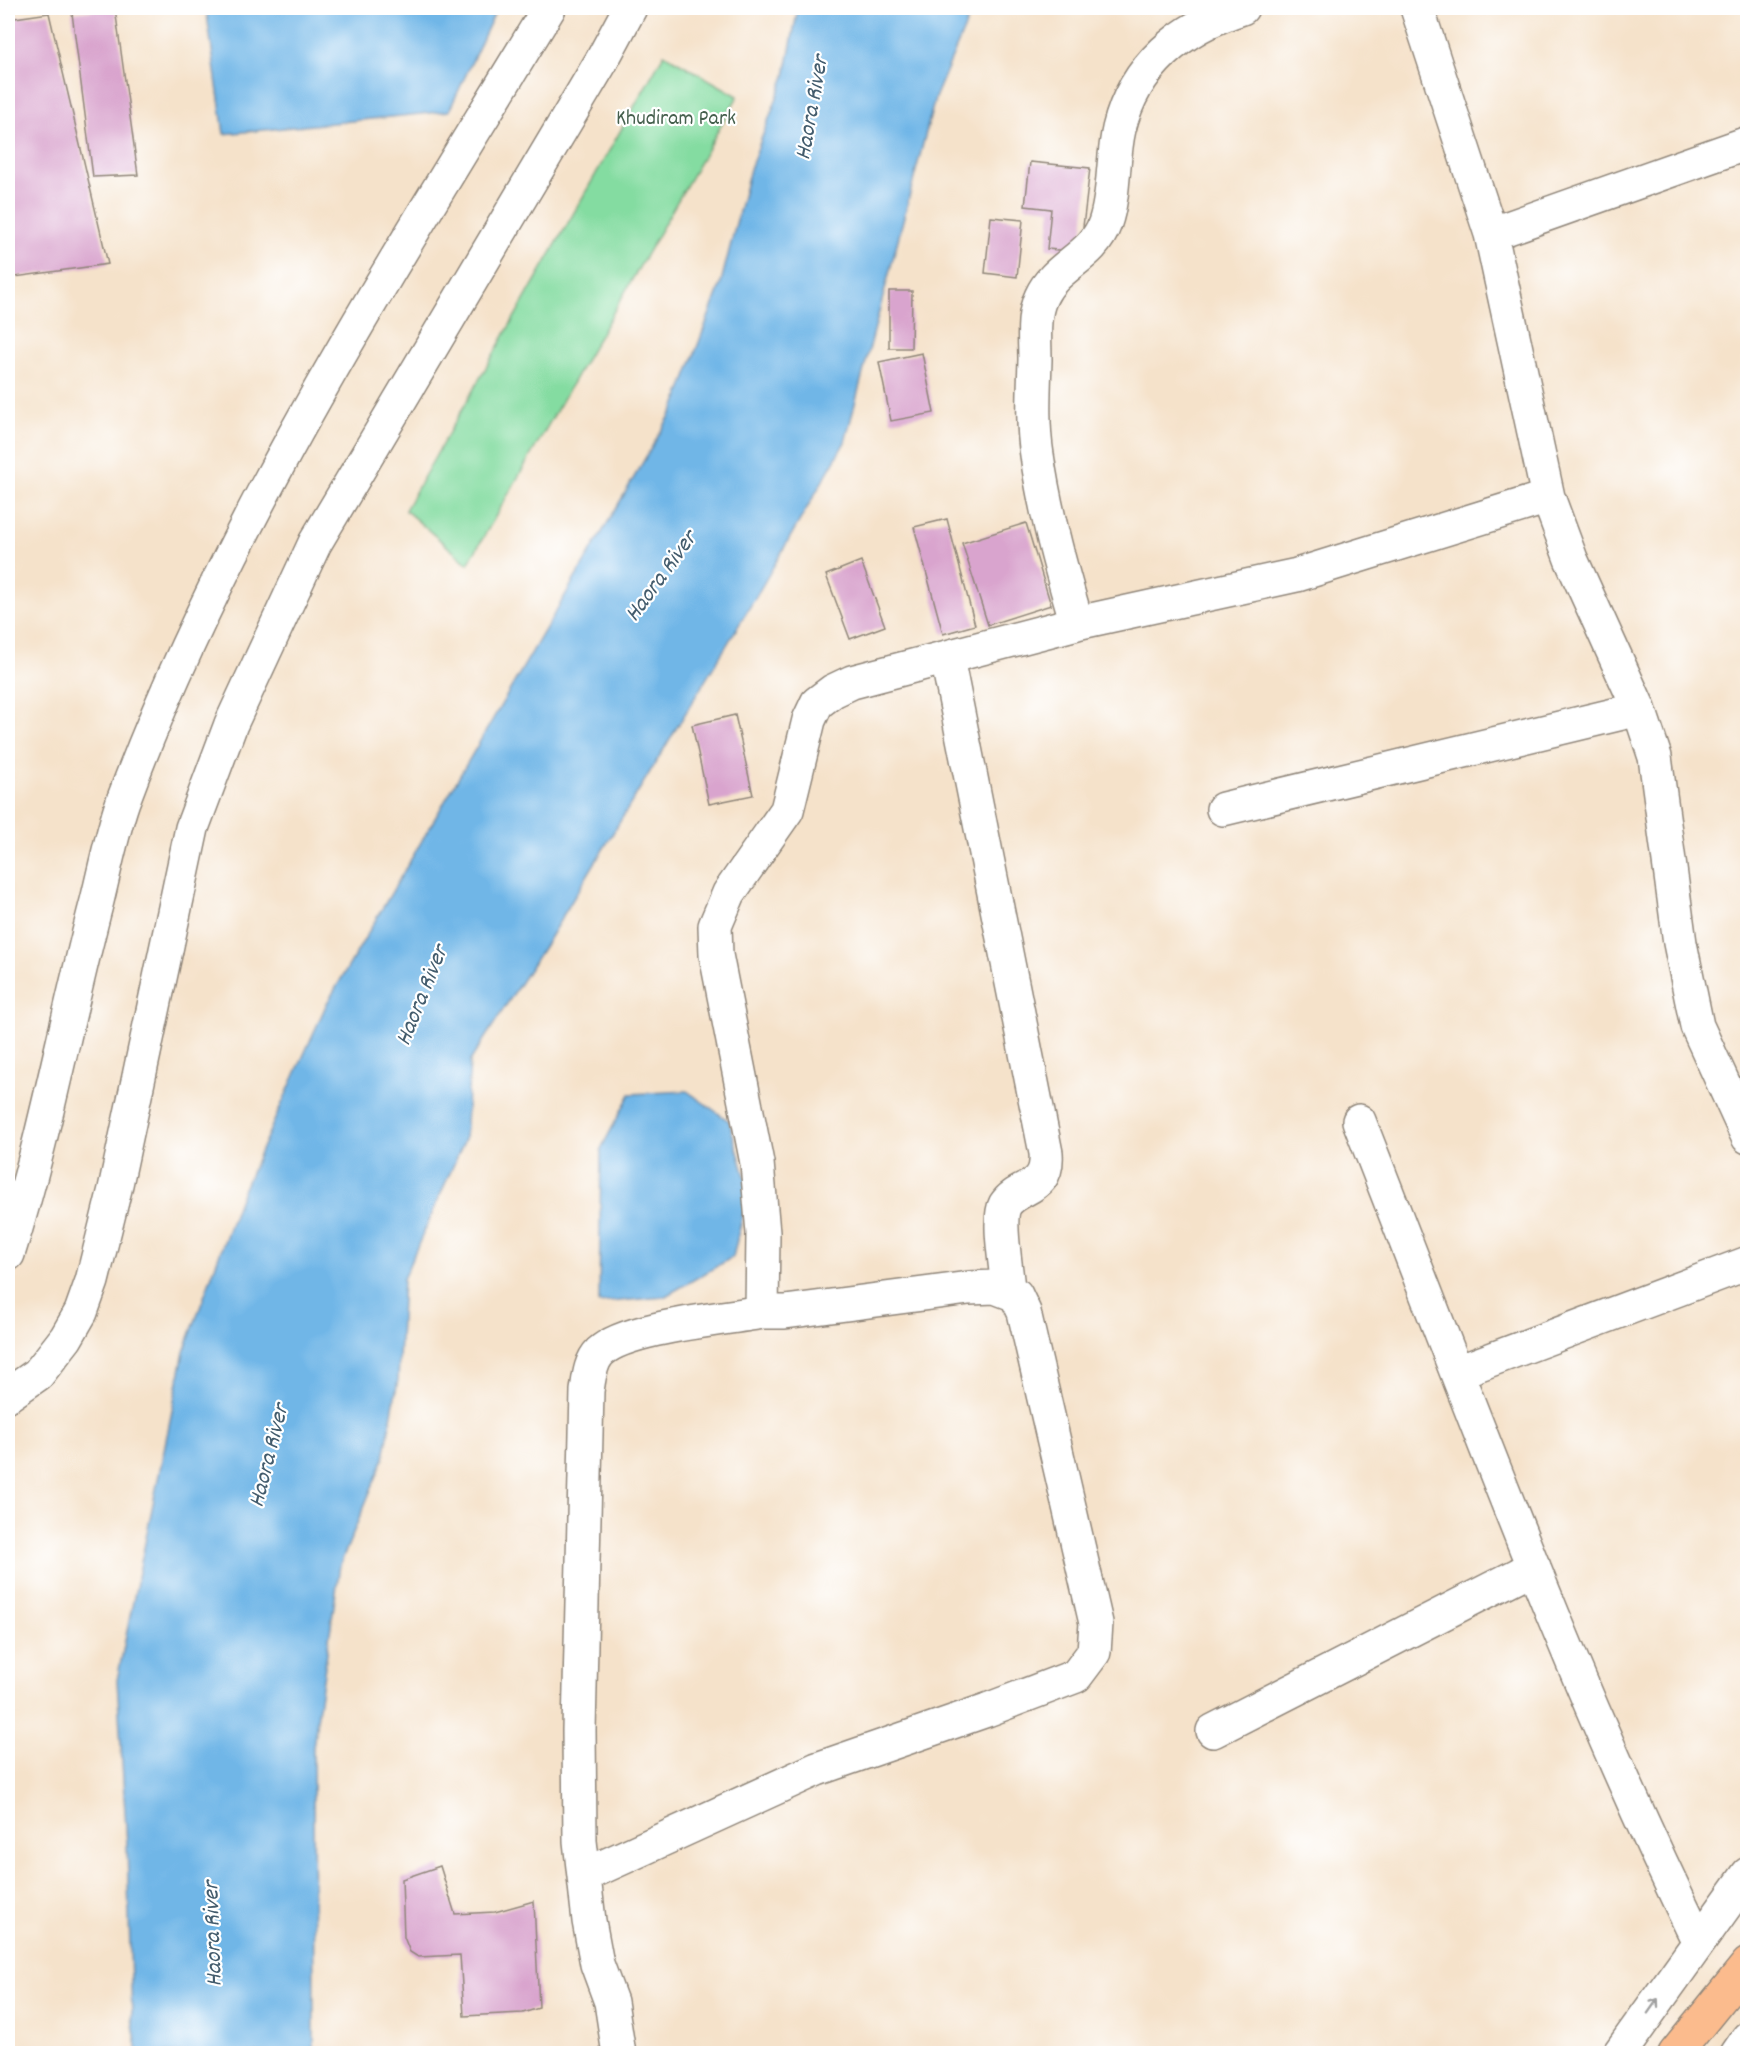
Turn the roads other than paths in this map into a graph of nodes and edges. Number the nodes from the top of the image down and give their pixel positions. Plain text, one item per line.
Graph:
1 (549, 8) edge
2 (630, 8) edge
3 (1242, 8) edge
4 (1417, 8) edge
5 (1748, 143) edge
6 (1491, 234) junction
7 (1548, 497) junction
8 (1077, 623) junction
9 (947, 658) junction
10 (1639, 709) junction
11 (1223, 809) dead end
12 (1359, 1121) dead end
13 (1748, 1137) edge
14 (8, 1254) edge
15 (1748, 1263) edge
16 (1008, 1290) junction
17 (762, 1312) junction
18 (1458, 1372) junction
19 (8, 1395) edge
20 (1534, 1567) junction
21 (1213, 1731) dead end
22 (1748, 1874) edge
23 (585, 1875) junction
24 (1698, 1940) junction
25 (1748, 1964) edge
26 (1748, 2038) edge
27 (619, 2054) edge
28 (1619, 2054) edge
29 (1676, 2054) edge
30 (1737, 2054) edge

1 - 14 street
2 - 19 street
3 - 8 street
4 - 6 street
5 - 6 street
6 - 7 street
7 - 8 street
7 - 10 street
8 - 9 street
9 - 16 street
9 - 17 street
10 - 11 street
10 - 13 street
12 - 18 street
15 - 18 street
16 - 17 street
16 - 23 street
17 - 23 street
18 - 20 street
20 - 21 street
20 - 24 street
22 - 24 street
23 - 27 street
28 -> 24 street
25 - 29 main road
26 - 30 street

